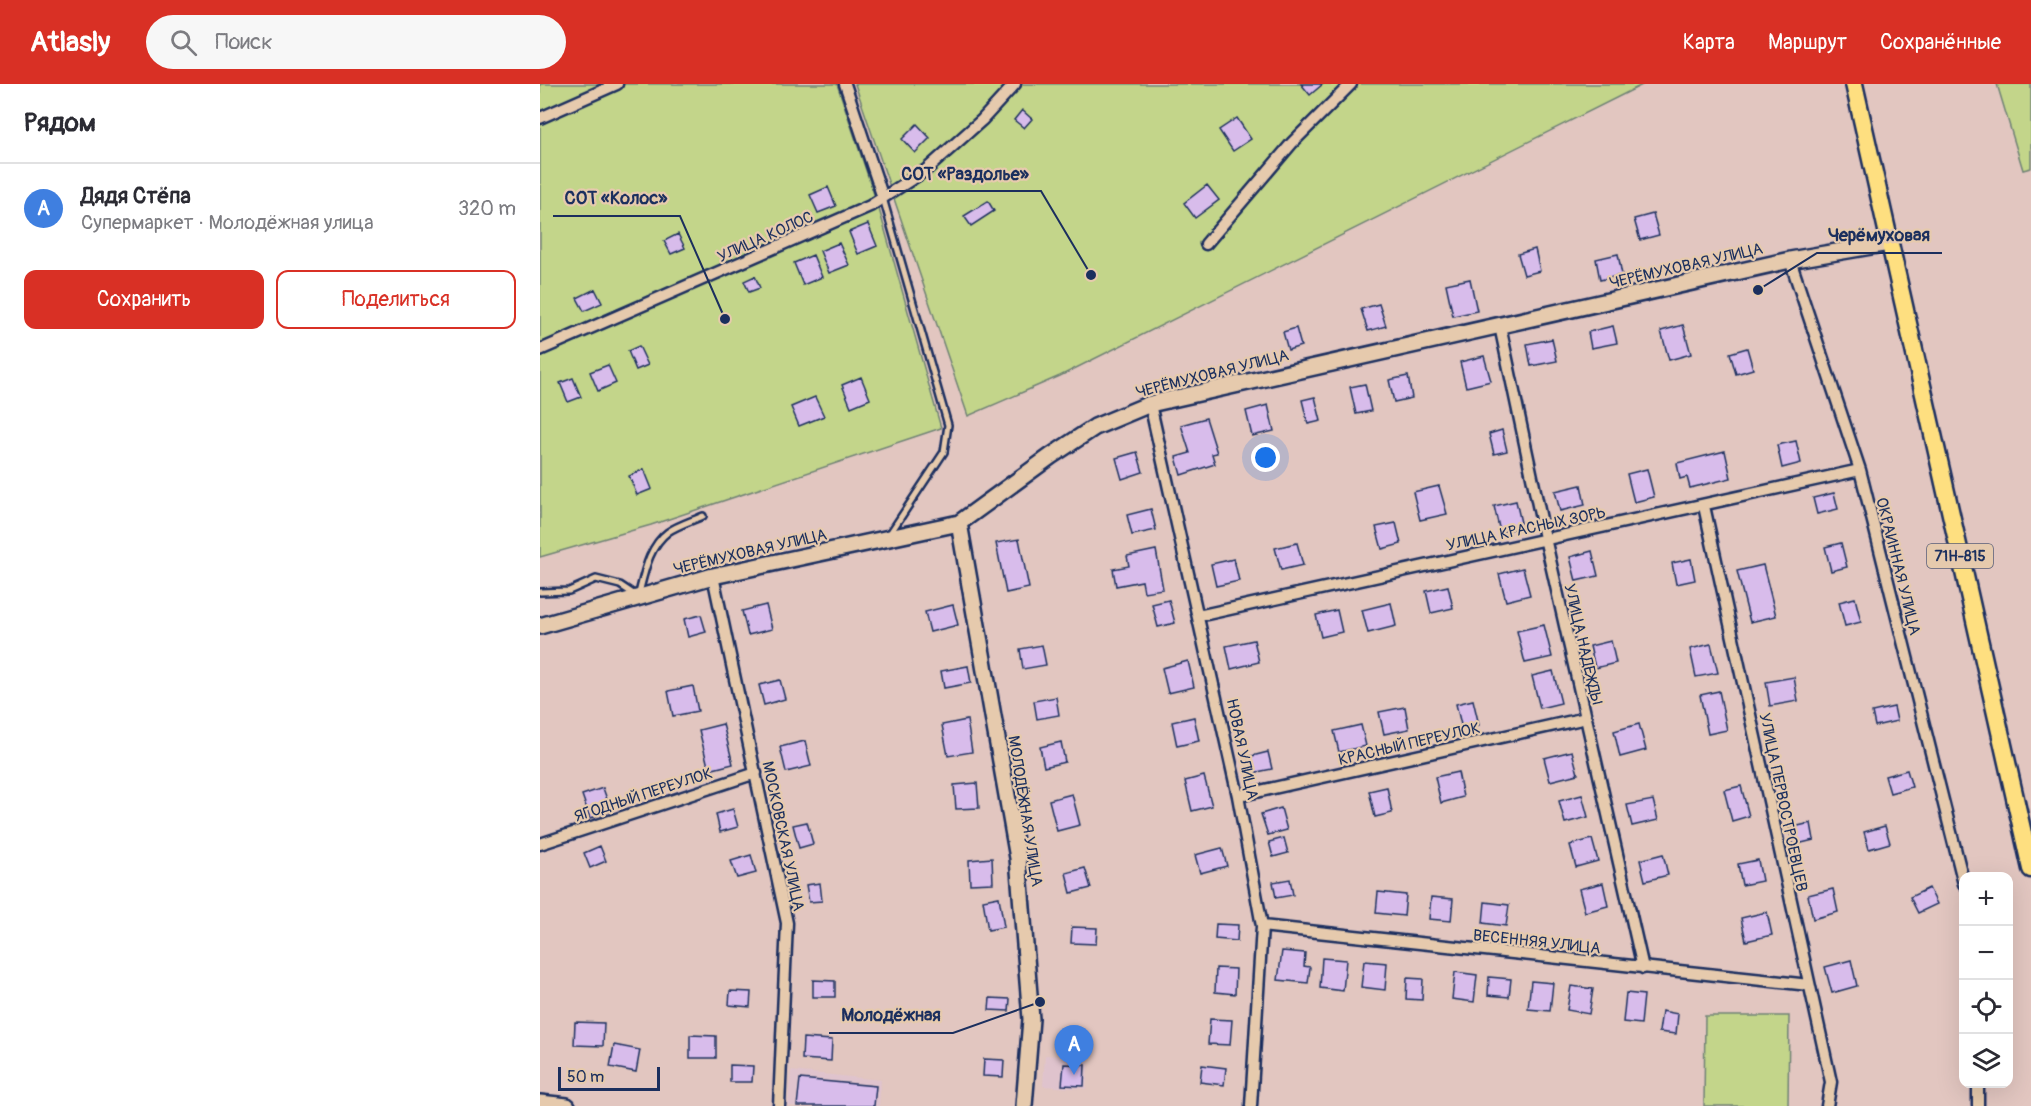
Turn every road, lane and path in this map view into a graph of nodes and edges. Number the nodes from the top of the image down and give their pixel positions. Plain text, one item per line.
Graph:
1 (617, 84) edge
2 (844, 84) edge
3 (1014, 84) edge
4 (1351, 84) edge
5 (1854, 84) edge
6 (540, 118) edge
7 (883, 198) junction
8 (1889, 243) junction
9 (1206, 244) dead end
10 (1790, 260) junction
11 (1500, 326) junction
12 (540, 350) edge
13 (1150, 404) junction
14 (1860, 470) junction
15 (1704, 506) junction
16 (703, 516) dead end
17 (959, 523) junction
18 (1545, 538) junction
19 (886, 539) junction
20 (713, 576) junction
21 (540, 592) edge
22 (638, 597) junction
23 (1198, 616) junction
24 (540, 626) edge
25 (1586, 718) junction
26 (756, 774) junction
27 (1238, 796) junction
28 (540, 844) edge
29 (2031, 869) edge
30 (1961, 872) edge
31 (1262, 926) junction
32 (1643, 968) junction
33 (1809, 985) junction
34 (1978, 1088) edge
35 (540, 1103) edge
36 (567, 1106) edge
37 (779, 1106) edge
38 (1024, 1106) edge
39 (1251, 1106) edge
40 (1827, 1106) edge
41 (1978, 1106) edge

1 - 6 street
2 - 7 street
3 - 7 street, УЛИЦА КОЛОС
4 - 9 street
5 - 8 main road, 71Н-815
7 - 12 street, УЛИЦА КОЛОС
7 - 19 lane
8 - 10 street, ЧЕРЁМУХОВАЯ УЛИЦА
8 - 29 main road, 71Н-815
10 - 11 street, ЧЕРЁМУХОВАЯ УЛИЦА
10 - 14 street, ОКРАИННАЯ УЛИЦА
11 - 13 street, ЧЕРЁМУХОВАЯ УЛИЦА
11 - 18 street, УЛИЦА НАДЕЖДЫ
13 - 17 street, ЧЕРЁМУХОВАЯ УЛИЦА
13 - 23 street, НОВАЯ УЛИЦА
14 - 15 street, УЛИЦА КРАСНЫХ ЗОРЬ
14 - 30 street, ОКРАИННАЯ УЛИЦА
15 - 18 street, УЛИЦА КРАСНЫХ ЗОРЬ
15 - 33 street, УЛИЦА ПЕРВОСТРОЕВЦЕВ
16 - 22 lane
17 - 19 street, ЧЕРЁМУХОВАЯ УЛИЦА
17 - 38 street, МОЛОДЁЖНАЯ УЛИЦА
18 - 23 street, УЛИЦА КРАСНЫХ ЗОРЬ
18 - 25 street, УЛИЦА НАДЕЖДЫ
19 - 20 street, ЧЕРЁМУХОВАЯ УЛИЦА
20 - 22 street, ЧЕРЁМУХОВАЯ УЛИЦА
20 - 26 street, МОСКОВСКАЯ УЛИЦА
21 - 22 lane
22 - 24 street, ЧЕРЁМУХОВАЯ УЛИЦА
23 - 27 street, НОВАЯ УЛИЦА
25 - 27 street, КРАСНЫЙ ПЕРЕУЛОК
25 - 32 street, УЛИЦА НАДЕЖДЫ
26 - 28 street, ЯГОДНЫЙ ПЕРЕУЛОК
26 - 37 street, МОСКОВСКАЯ УЛИЦА
27 - 31 street, НОВАЯ УЛИЦА
31 - 32 street, ВЕСЕННЯЯ УЛИЦА
31 - 39 street, НОВАЯ УЛИЦА
32 - 33 street, ВЕСЕННЯЯ УЛИЦА
33 - 40 street, УЛИЦА ПЕРВОСТРОЕВЦЕВ
34 - 41 street
35 - 36 street

